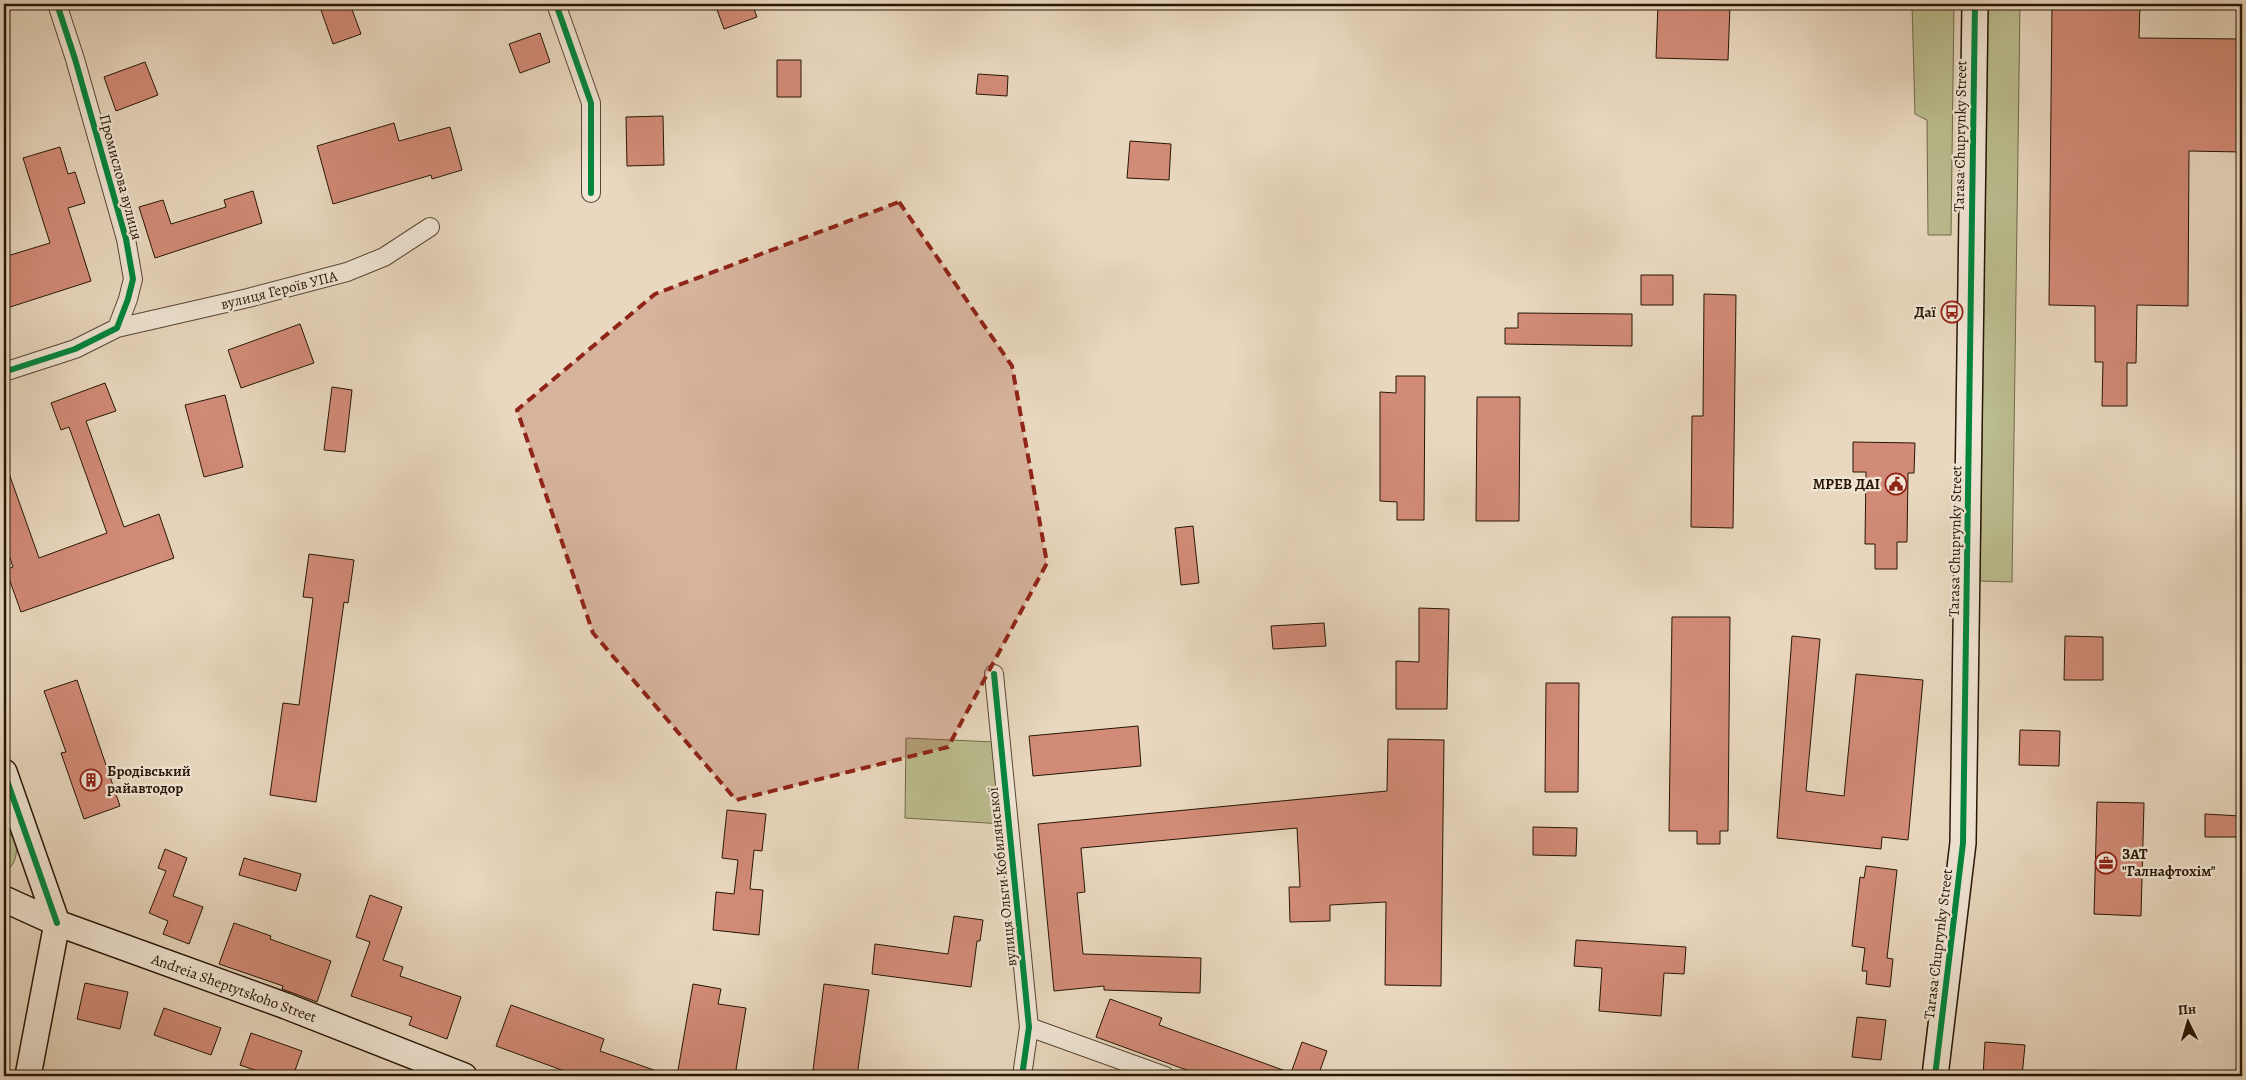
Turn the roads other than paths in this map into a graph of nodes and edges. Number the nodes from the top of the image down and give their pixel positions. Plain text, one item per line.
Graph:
1 (57, 4) edge
2 (556, 4) edge
3 (1975, 4) edge
4 (591, 193) dead end
5 (430, 227) dead end
6 (117, 328) junction
7 (4, 372) edge
8 (994, 674) dead end
9 (4, 772) edge
10 (4, 898) edge
11 (57, 923) junction
12 (1029, 1027) junction
13 (28, 1076) edge
14 (464, 1076) edge
15 (1022, 1076) edge
16 (1165, 1076) edge
17 (1935, 1076) edge

1 - 6 street, Промислова вулиця
2 - 4 street
3 - 17 street, Tarasa Chuprynky Street
5 - 6 street, вулиця Героїв УПА
6 - 7 street
8 - 12 street, вулиця Ольги Кобилянської
9 - 11 street
10 - 11 street, Andreia Sheptytskoho Street
11 - 13 street
11 - 14 street, Andreia Sheptytskoho Street
12 - 15 street, вулиця Ольги Кобилянської
12 - 16 street

